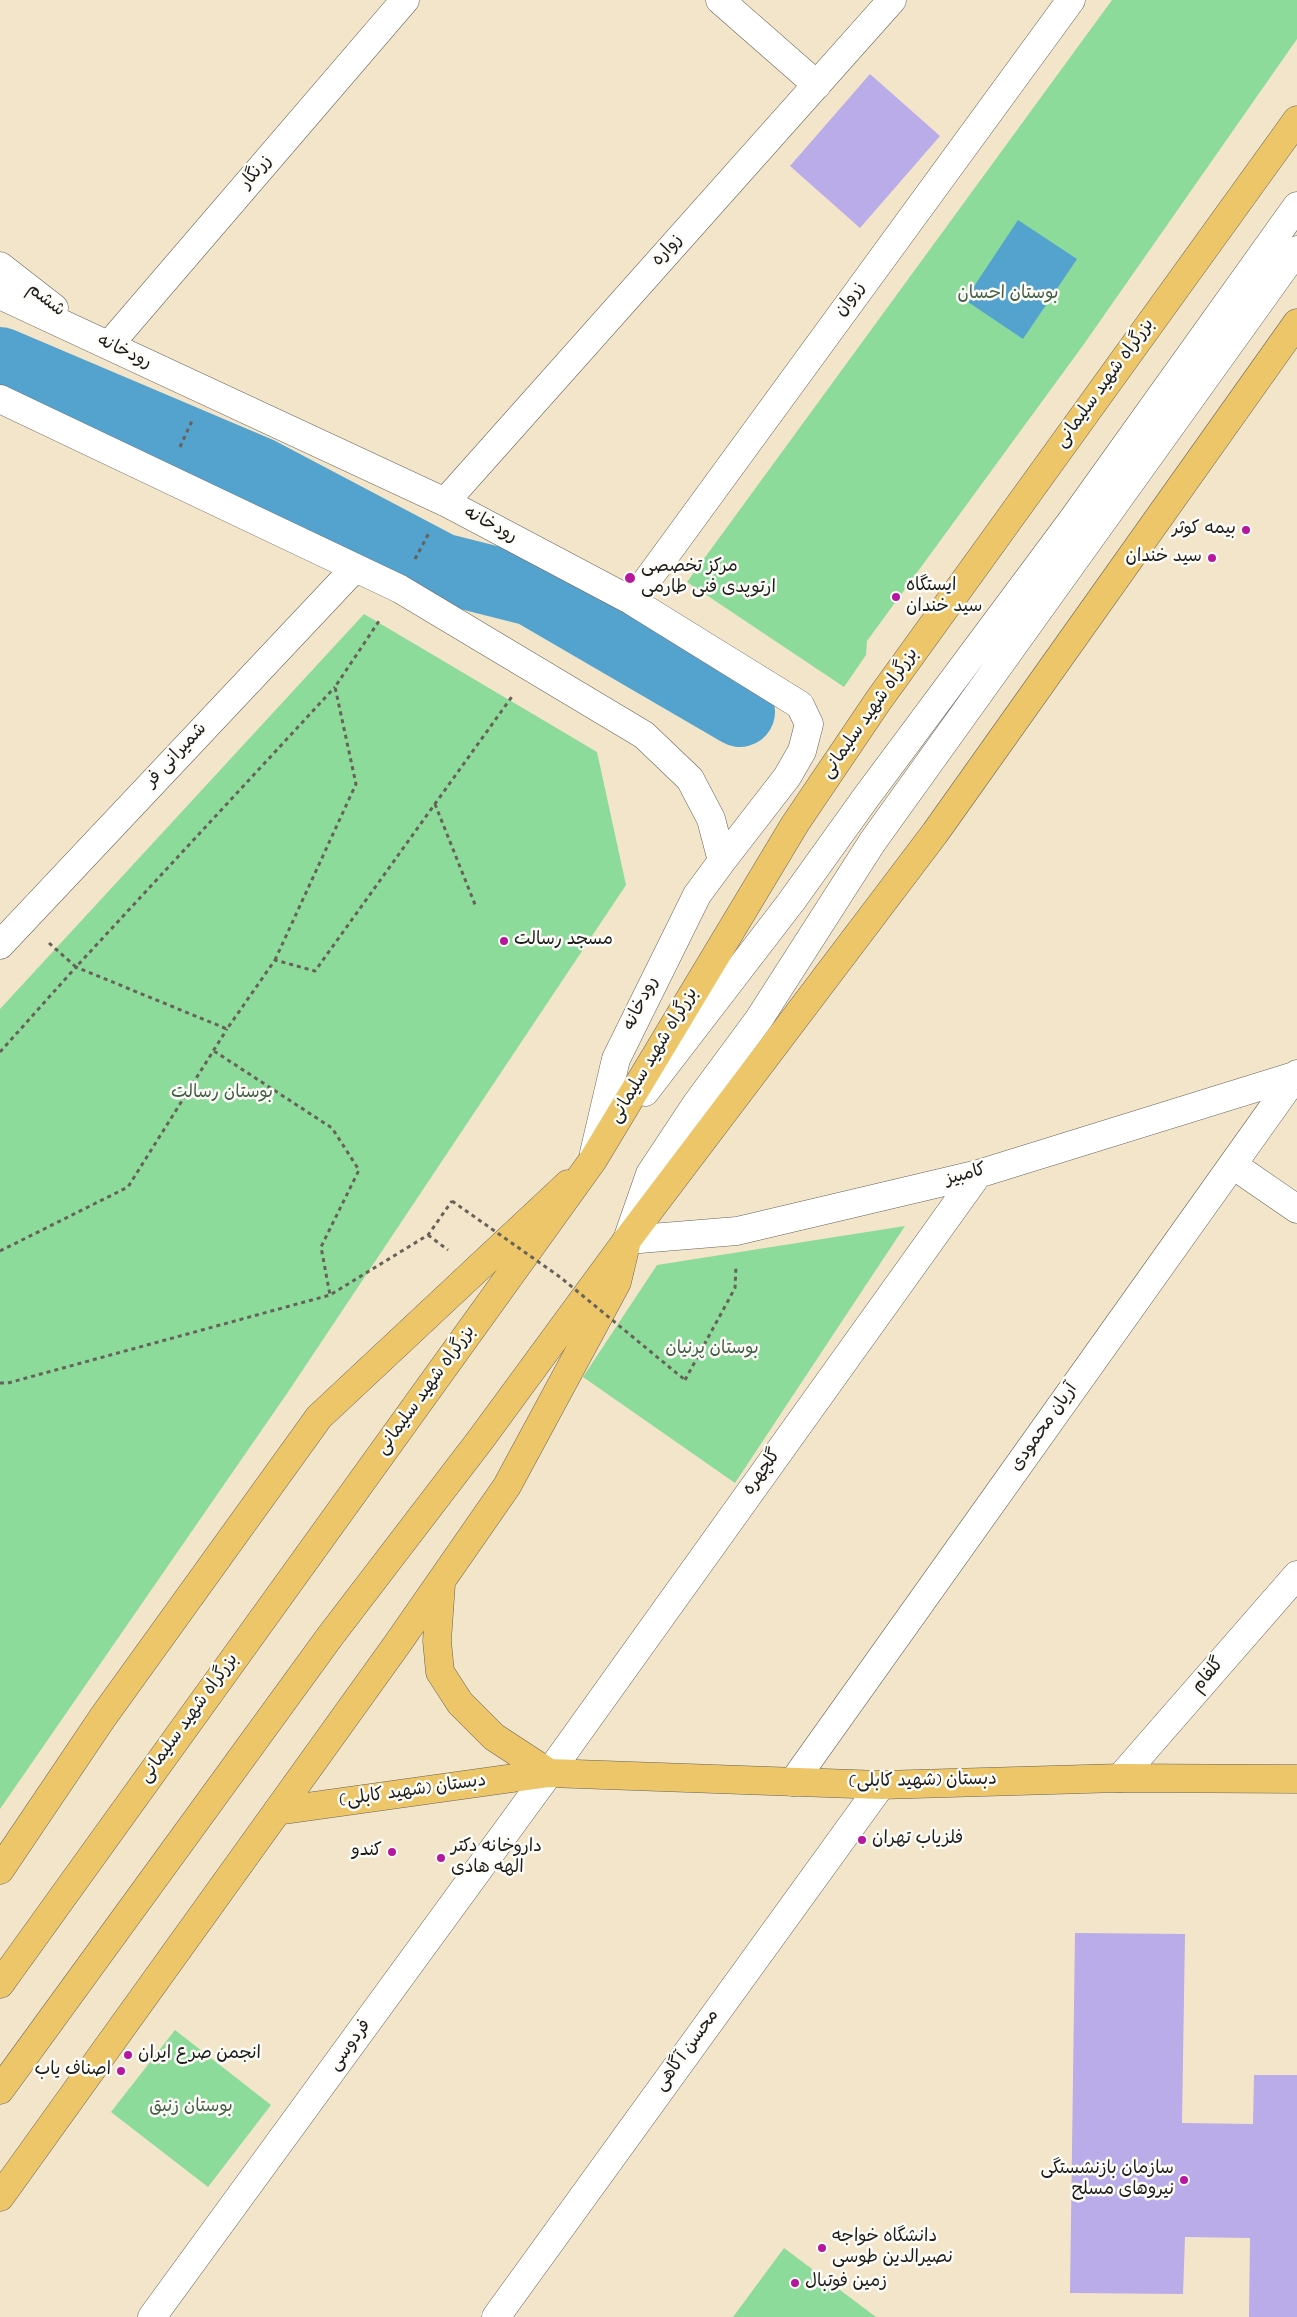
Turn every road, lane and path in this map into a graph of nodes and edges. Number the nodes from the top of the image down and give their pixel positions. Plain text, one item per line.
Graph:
1 (405, 0) edge
2 (720, 0) edge
3 (892, 0) edge
4 (1071, 0) edge
5 (817, 85) junction
6 (1297, 120) edge
7 (1297, 206) edge
8 (1297, 250) edge
9 (0, 266) edge
10 (0, 294) edge
11 (1297, 323) edge
12 (100, 341) junction
13 (206, 391) junction
14 (0, 399) edge
15 (165, 476) junction
16 (445, 502) junction
17 (356, 568) junction
18 (400, 589) junction
19 (632, 600) junction
20 (532, 668) junction
21 (335, 687) junction
22 (434, 804) junction
23 (722, 861) junction
24 (476, 907) dead end
25 (22, 920) junction
26 (0, 945) edge
27 (275, 960) junction
28 (76, 967) junction
29 (227, 1029) junction
30 (214, 1051) junction
31 (0, 1052) edge
32 (1297, 1074) edge
33 (593, 1160) junction
34 (1233, 1165) junction
35 (978, 1174) junction
36 (1297, 1209) edge
37 (627, 1240) junction
38 (0, 1251) edge
39 (735, 1288) dead end
40 (330, 1295) junction
41 (0, 1382) edge
42 (1297, 1575) edge
43 (441, 1581) junction
44 (549, 1773) junction
45 (1120, 1778) junction
46 (1297, 1779) edge
47 (793, 1782) junction
48 (881, 1785) junction
49 (277, 1811) junction
50 (0, 1870) edge
51 (0, 1984) edge
52 (0, 2090) edge
53 (0, 2197) edge
54 (152, 2317) edge
55 (496, 2317) edge

1 - 12 street, زرنگار
2 - 5 street
3 - 5 street, زواره
4 - 19 street, زروان
5 - 16 street, زواره
6 - 33 main road, بزرگراه شهید سلیمانی
7 - 33 street
8 - 37 street
9 - 12 street, ششم
10 - 12 street, رودخانه
11 - 37 main road
12 - 13 street, رودخانه
13 - 15 path
13 - 16 street, رودخانه
14 - 15 street
15 - 17 street
16 - 18 path
16 - 19 street, رودخانه
17 - 18 street
17 - 25 street, شمیرانی فر
18 - 20 street
18 - 21 path
19 - 23 street, رودخانه
20 - 22 path
20 - 23 street
21 - 27 path
21 - 28 path
22 - 24 path
22 - 27 path
23 - 33 street, رودخانه
25 - 26 street, شمیرانی فر
25 - 28 path
27 - 29 path
28 - 29 path
28 - 31 path
29 - 30 path
30 - 38 path
30 - 40 path
32 - 34 street, آریان محمودی
32 - 35 street, کامبیز
33 - 50 main road
33 - 51 main road, بزرگراه شهید سلیمانی
34 - 36 street
34 - 47 street, آریان محمودی
35 - 37 street, کامبیز
35 - 44 street, گلچهره
37 - 43 main road
37 - 52 main road
39 - 40 path, bridge
40 - 41 path
42 - 45 street, گلفام
43 - 44 main road
43 - 49 main road
44 - 47 main road, دبستان (شهید کابلی)
44 - 49 main road, دبستان (شهید کابلی)
44 - 54 street, فردوسی
45 - 46 main road, دبستان (شهید کابلی)
45 - 48 main road, دبستان (شهید کابلی)
47 - 48 main road, دبستان (شهید کابلی)
48 - 55 street, محسن آگاهی
49 - 53 main road

